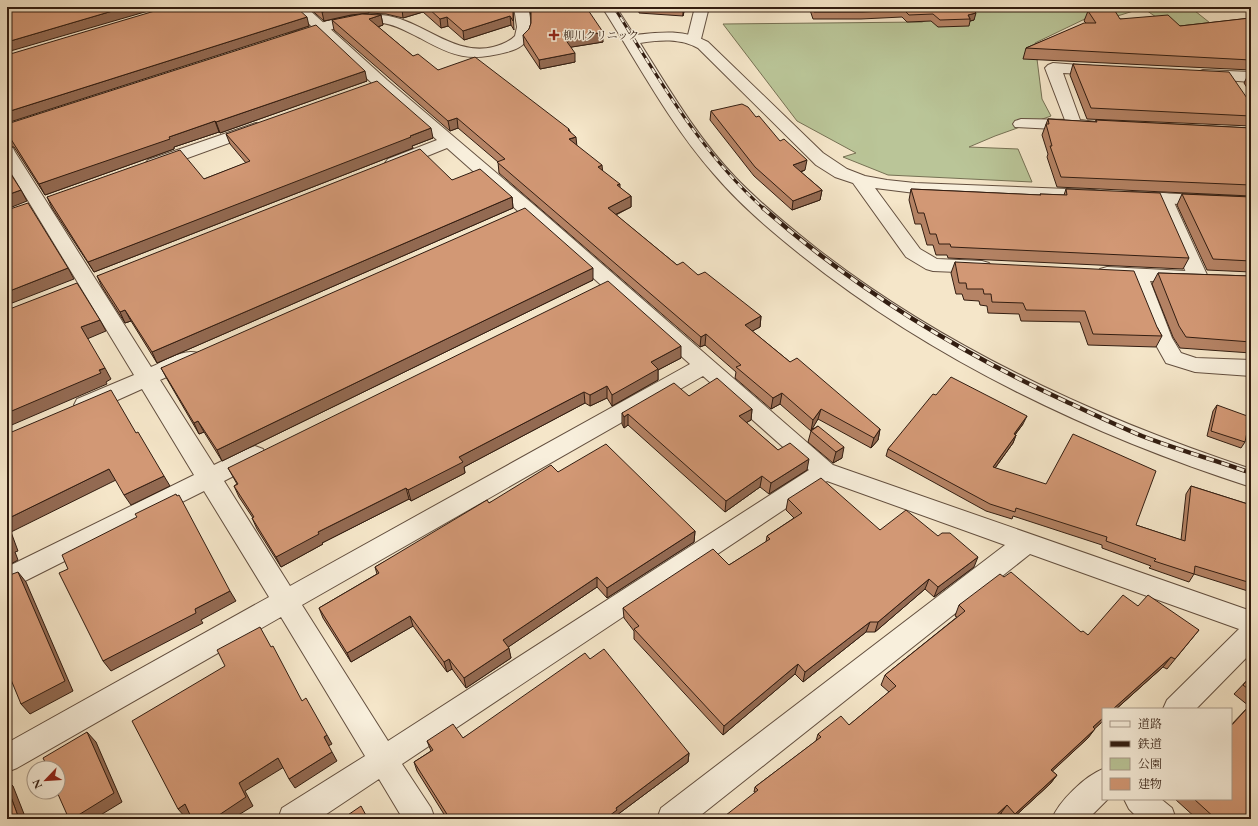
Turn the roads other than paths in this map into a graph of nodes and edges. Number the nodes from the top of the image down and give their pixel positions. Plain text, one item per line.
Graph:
1 (298, 7) edge
2 (520, 7) edge
3 (609, 7) edge
4 (702, 7) edge
5 (322, 28) junction
6 (694, 39) junction
7 (630, 40) junction
8 (277, 42) edge
9 (1114, 71) edge
10 (1191, 74) edge
11 (1251, 77) edge
12 (270, 123) edge
13 (1021, 124) dead end
14 (1074, 125) junction
15 (1112, 127) edge
16 (449, 141) junction
17 (7, 152) edge
18 (136, 170) edge
19 (375, 170) edge
20 (860, 180) junction
21 (1163, 198) junction
22 (1251, 202) edge
23 (528, 208) junction
24 (507, 218) edge
25 (996, 268) edge
26 (1091, 272) edge
27 (1138, 275) junction
28 (610, 280) junction
29 (588, 291) edge
30 (211, 349) edge
31 (705, 365) junction
32 (1251, 368) edge
33 (146, 378) junction
34 (66, 413) edge
35 (273, 446) edge
36 (826, 471) junction
37 (209, 478) junction
38 (1251, 478) edge
39 (1027, 542) junction
40 (7, 579) edge
41 (285, 602) junction
42 (1251, 622) edge
43 (1251, 635) edge
44 (1178, 708) edge
45 (7, 758) edge
46 (383, 760) junction
47 (1102, 784) edge
48 (1140, 800) edge
49 (293, 819) edge
50 (420, 819) edge
51 (672, 819) edge
52 (1067, 819) edge
53 (1161, 819) edge

1 - 5 street
2 - 5 street
3 - 7 street
4 - 6 street
5 - 8 street
5 - 16 street
6 - 7 street
6 - 20 street
7 - 38 street
9 - 14 street
10 - 11 street
12 - 18 street
13 - 14 street
14 - 15 street
16 - 19 street
16 - 23 street
17 - 33 street
20 - 21 street
20 - 25 street
21 - 22 street
21 - 27 street
23 - 24 street
23 - 28 street
26 - 27 street
27 - 32 street
28 - 29 street
28 - 31 street
30 - 33 street
31 - 36 street
31 - 41 street
33 - 34 street
33 - 37 street
35 - 37 street
36 - 39 street
36 - 46 street
37 - 40 street
37 - 41 street
39 - 42 street
39 - 51 street
41 - 45 street
41 - 46 street
43 - 44 street
46 - 49 street
46 - 50 street
47 - 52 street
48 - 53 street

